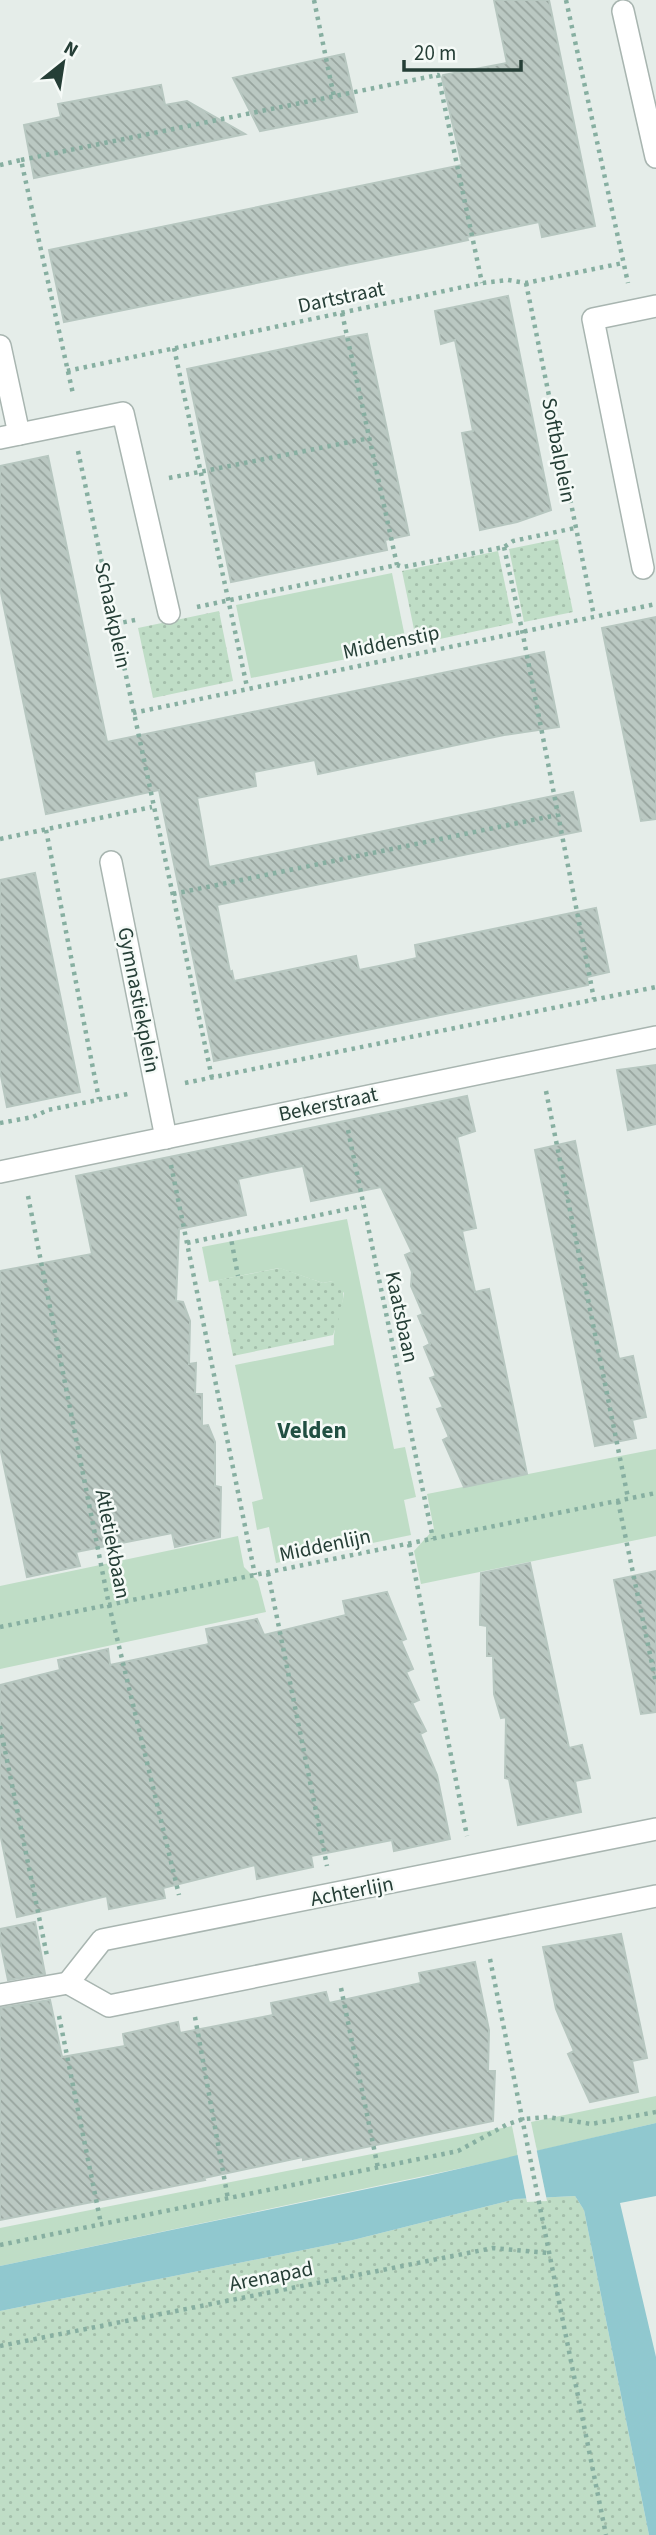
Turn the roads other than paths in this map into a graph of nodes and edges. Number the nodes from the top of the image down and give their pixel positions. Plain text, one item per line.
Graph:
1 (624, 10) dead end
2 (656, 157) edge
3 (656, 306) edge
4 (0, 346) edge
5 (9, 436) edge
6 (643, 568) dead end
7 (169, 613) road end
8 (111, 862) dead end
9 (656, 1037) edge
10 (166, 1138) junction
11 (0, 1172) edge
12 (656, 1829) edge
13 (656, 1895) edge
14 (68, 1983) junction
15 (0, 1995) edge

1 - 2 street
3 - 6 street
4 - 5 street
5 - 7 street
8 - 10 street, Gymnastiekplein
9 - 10 street, Bekerstraat
10 - 11 street, Bekerstraat
12 - 14 street, Achterlijn
13 - 14 street
14 - 15 street

